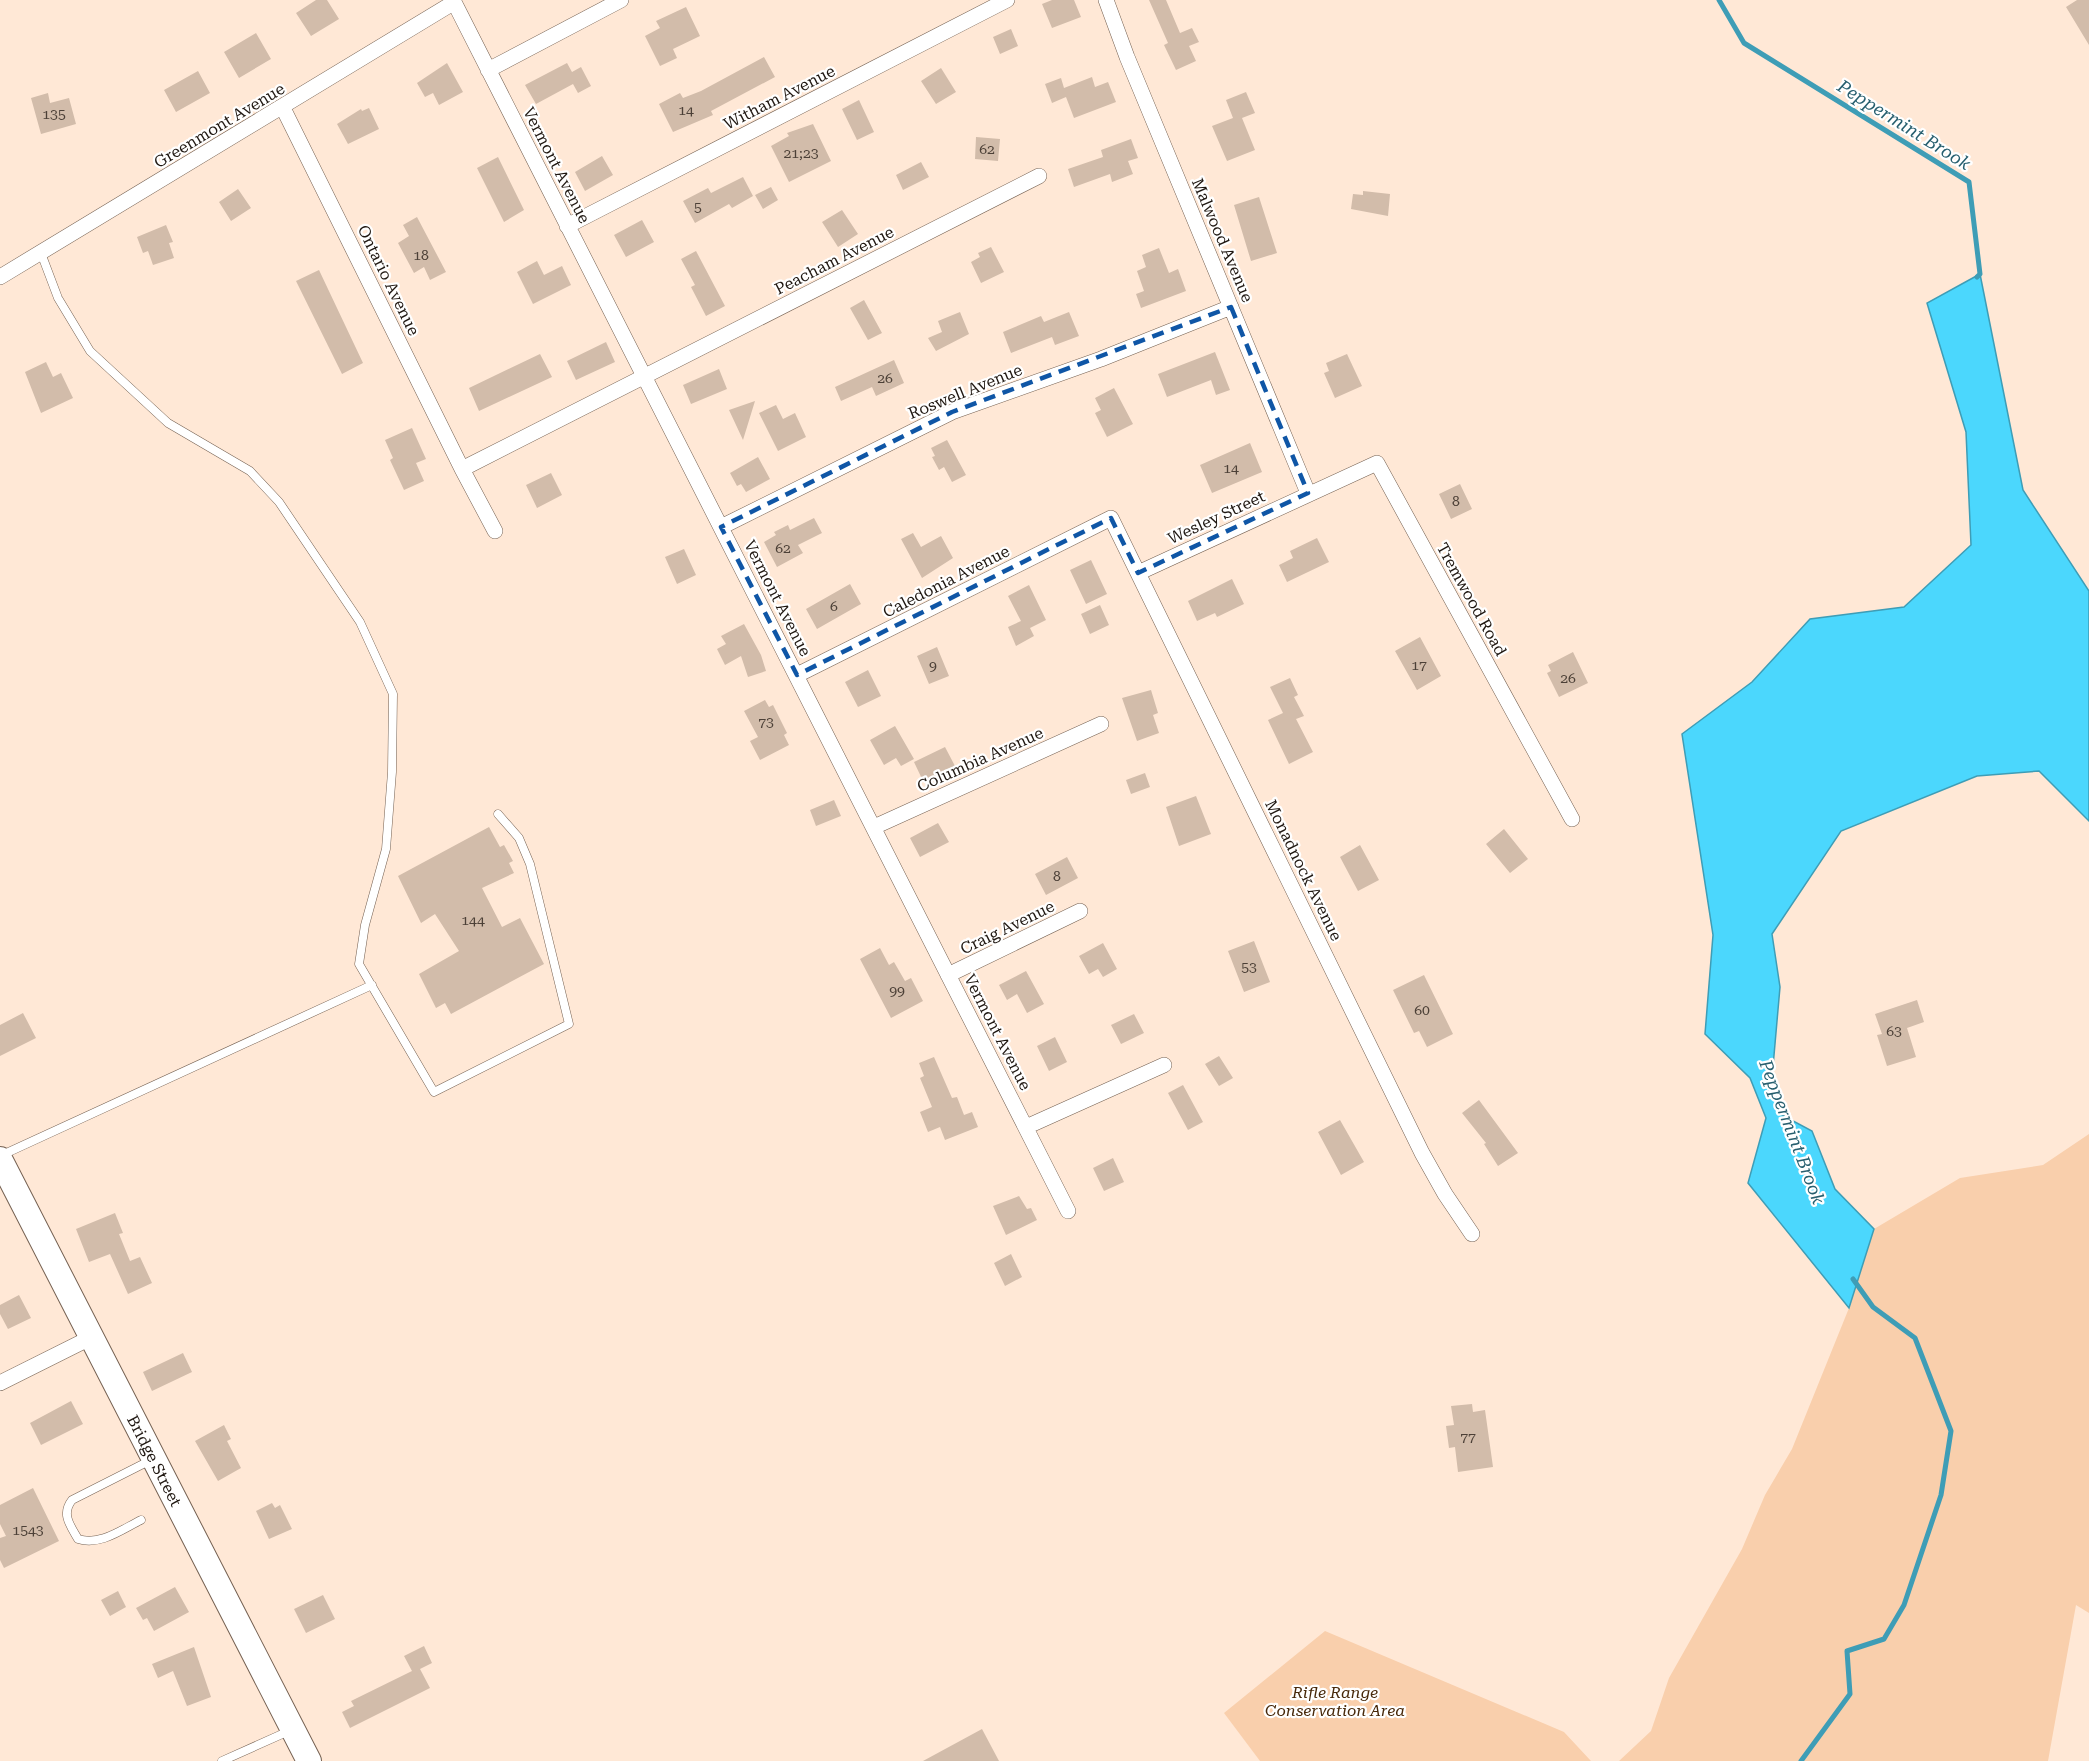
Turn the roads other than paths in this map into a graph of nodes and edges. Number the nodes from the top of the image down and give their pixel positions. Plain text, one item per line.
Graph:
1 (621, 0) edge
2 (1007, 0) edge
3 (1106, 0) edge
4 (453, 1) edge
5 (488, 70) junction
6 (283, 108) junction
7 (1039, 176) dead end
8 (567, 226) junction
9 (41, 253) junction
10 (0, 278) edge
11 (1231, 307) junction
12 (644, 377) junction
13 (462, 469) junction
14 (1308, 493) junction
15 (1111, 518) joint
16 (721, 527) junction
17 (495, 531) dead end
18 (1138, 573) junction
19 (797, 675) junction
20 (1101, 724) dead end
21 (498, 814) dead end
22 (1572, 819) dead end
23 (874, 827) junction
24 (1080, 911) dead end
25 (948, 975) junction
26 (372, 985) junction
27 (1164, 1065) dead end
28 (1026, 1127) junction
29 (0, 1158) edge
30 (1068, 1211) dead end
31 (1472, 1234) dead end
32 (92, 1337) junction
33 (0, 1383) edge
34 (155, 1458) junction
35 (141, 1520) dead end
36 (293, 1729) junction
37 (239, 1757) edge
38 (222, 1761) edge
39 (309, 1761) edge

1 - 5 street
2 - 8 street, Witham Avenue
3 - 11 street, Malwood Avenue
4 - 5 street, Vermont Avenue
4 - 6 street, Greenmont Avenue
5 - 8 street, Vermont Avenue
6 - 9 street, Greenmont Avenue
6 - 13 street, Ontario Avenue
7 - 12 street, Peacham Avenue
8 - 12 street, Vermont Avenue
9 - 10 street, Greenmont Avenue
9 - 26 lane
11 - 14 street, Malwood Avenue
11 - 16 street, Roswell Avenue
12 - 13 street
12 - 16 street, Vermont Avenue
13 - 17 street, Ontario Avenue
14 - 18 street, Wesley Street
14 - 22 street, Tremwood Road
15 - 18 street, Monadnock Avenue
15 - 19 street, Caledonia Avenue
16 - 19 street, Vermont Avenue
18 - 31 street, Monadnock Avenue
19 - 23 street, Vermont Avenue
20 - 23 street, Columbia Avenue
21 - 26 lane
23 - 25 street, Vermont Avenue
24 - 25 street, Craig Avenue
25 - 28 street, Vermont Avenue
26 - 29 lane
27 - 28 street
28 - 30 street, Vermont Avenue
29 - 32 main road, Bridge Street
32 - 33 street
32 - 34 main road, Bridge Street
34 - 35 lane
34 - 36 main road, Bridge Street
36 - 37 lane
36 - 39 main road, Bridge Street
37 - 38 lane

